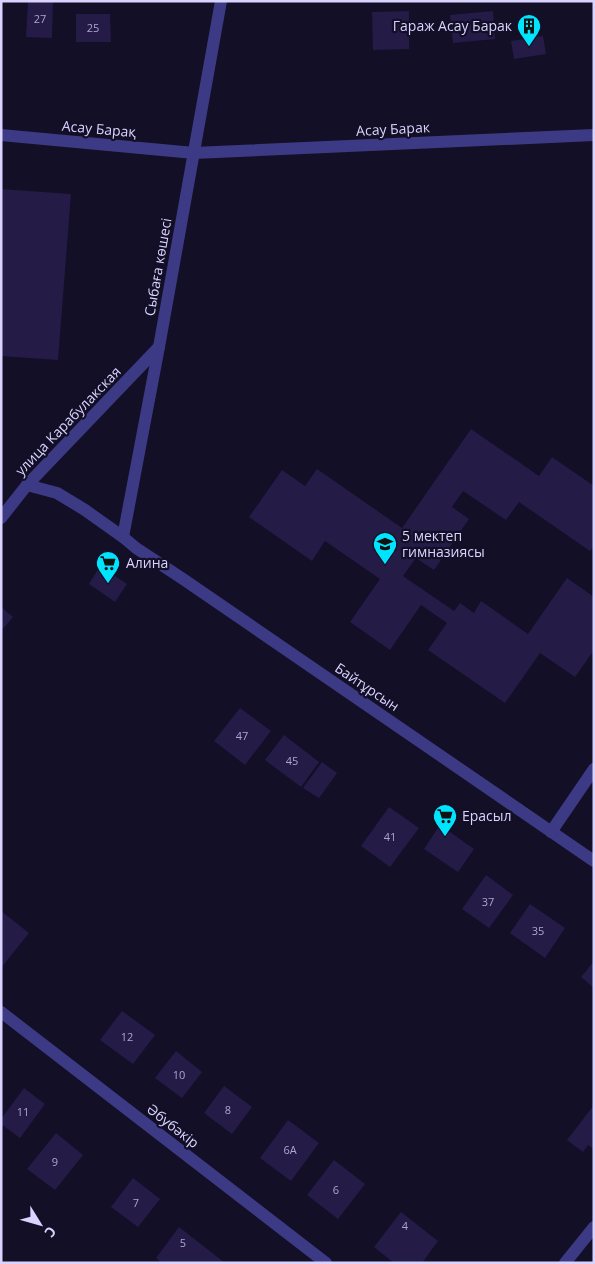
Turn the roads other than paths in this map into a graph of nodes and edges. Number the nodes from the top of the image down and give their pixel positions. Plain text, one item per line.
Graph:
1 (221, 1) edge
2 (1, 135) edge
3 (594, 135) edge
4 (194, 153) junction
5 (159, 347) junction
6 (27, 485) junction
7 (1, 518) edge
8 (123, 537) junction
9 (594, 768) edge
10 (551, 832) junction
11 (594, 861) edge
12 (1, 1012) edge
13 (594, 1227) edge
14 (326, 1263) edge
15 (565, 1263) edge

1 - 4 street, Сыбаға көшесі
2 - 4 street, Асау Барақ
3 - 4 street, Асау Барак
4 - 5 street, Сыбаға көшесі
5 - 6 street, улица Карабулакская
5 - 8 street, Сыбаға көшесі
6 - 7 street, улица Карабулакская
6 - 8 street, Байтұрсын
8 - 10 street, Байтұрсын
9 - 10 street
10 - 11 street, Байтұрсын
12 - 14 street, Әбубәкір
13 - 15 street

